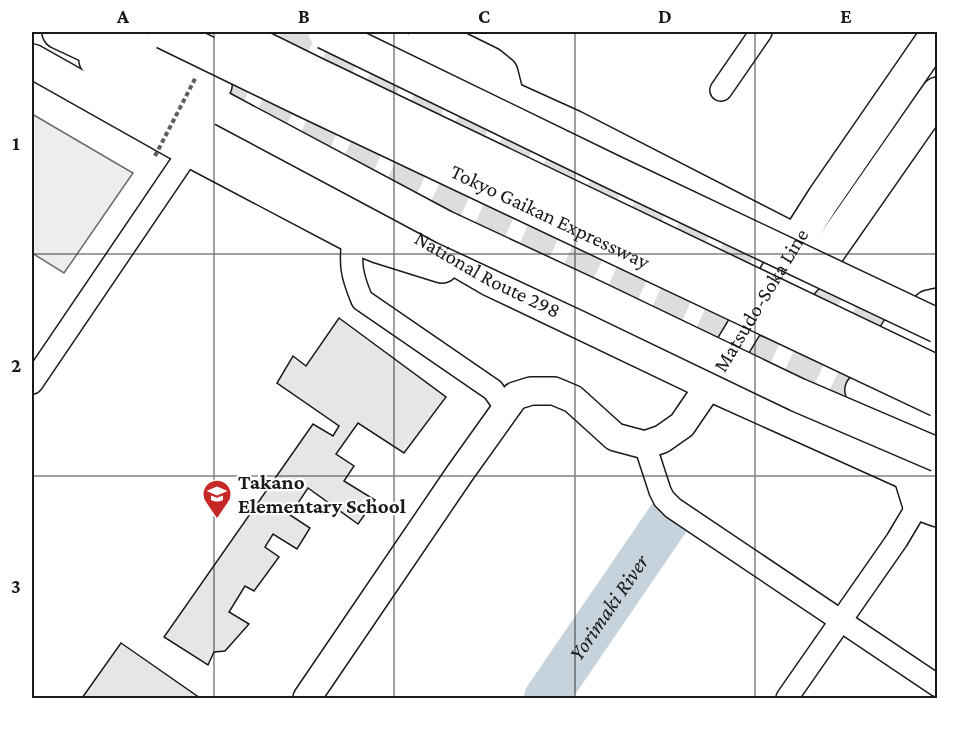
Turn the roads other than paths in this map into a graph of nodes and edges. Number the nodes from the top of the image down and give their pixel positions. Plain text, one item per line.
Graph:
1 (57, 32) edge
2 (104, 32) edge
3 (164, 32) edge
4 (230, 32) edge
5 (325, 32) edge
6 (363, 32) edge
7 (425, 32) edge
8 (761, 32) edge
9 (938, 33) edge
10 (32, 61) edge
11 (212, 89) junction
12 (721, 90) dead end
13 (938, 94) edge
14 (507, 97) junction
15 (190, 150) junction
16 (353, 236) junction
17 (796, 242) junction
18 (825, 256) junction
19 (490, 279) junction
20 (935, 313) edge
21 (897, 332) tunnel mouth
22 (938, 351) edge
23 (938, 373) edge
24 (32, 382) edge
25 (710, 384) junction
26 (862, 390) tunnel mouth
27 (938, 400) edge
28 (505, 407) junction
29 (938, 423) edge
30 (645, 445) junction
31 (938, 455) edge
32 (926, 492) edge
33 (841, 620) junction
34 (938, 686) edge
35 (307, 699) edge
36 (788, 699) edge

1 - 11 main road
1 - 19 main road, National Route 298
2 - 11 main road
3 - 27 main road, Tokyo Gaikan Expressway, bridge
4 - 23 main road, Tokyo Gaikan Expressway, bridge
5 - 20 main road, bridge
6 - 14 main road
7 - 14 main road
8 - 12 street
9 - 17 main road, Matsudo-Soka Line
10 - 15 main road
11 - 31 main road, bridge
13 - 18 main road, Matsudo-Soka Line
14 - 17 main road
15 - 16 main road
15 - 24 street
16 - 19 main road
16 - 28 street
17 - 18 main road
17 - 25 main road, Matsudo-Soka Line
18 - 20 main road
18 - 25 main road, Matsudo-Soka Line
19 - 25 main road, National Route 298
21 - 22 main road
25 - 30 street
25 - 32 main road, National Route 298
26 - 29 main road
28 - 30 street
28 - 35 street
30 - 33 street
32 - 33 street
33 - 34 street
33 - 36 street

